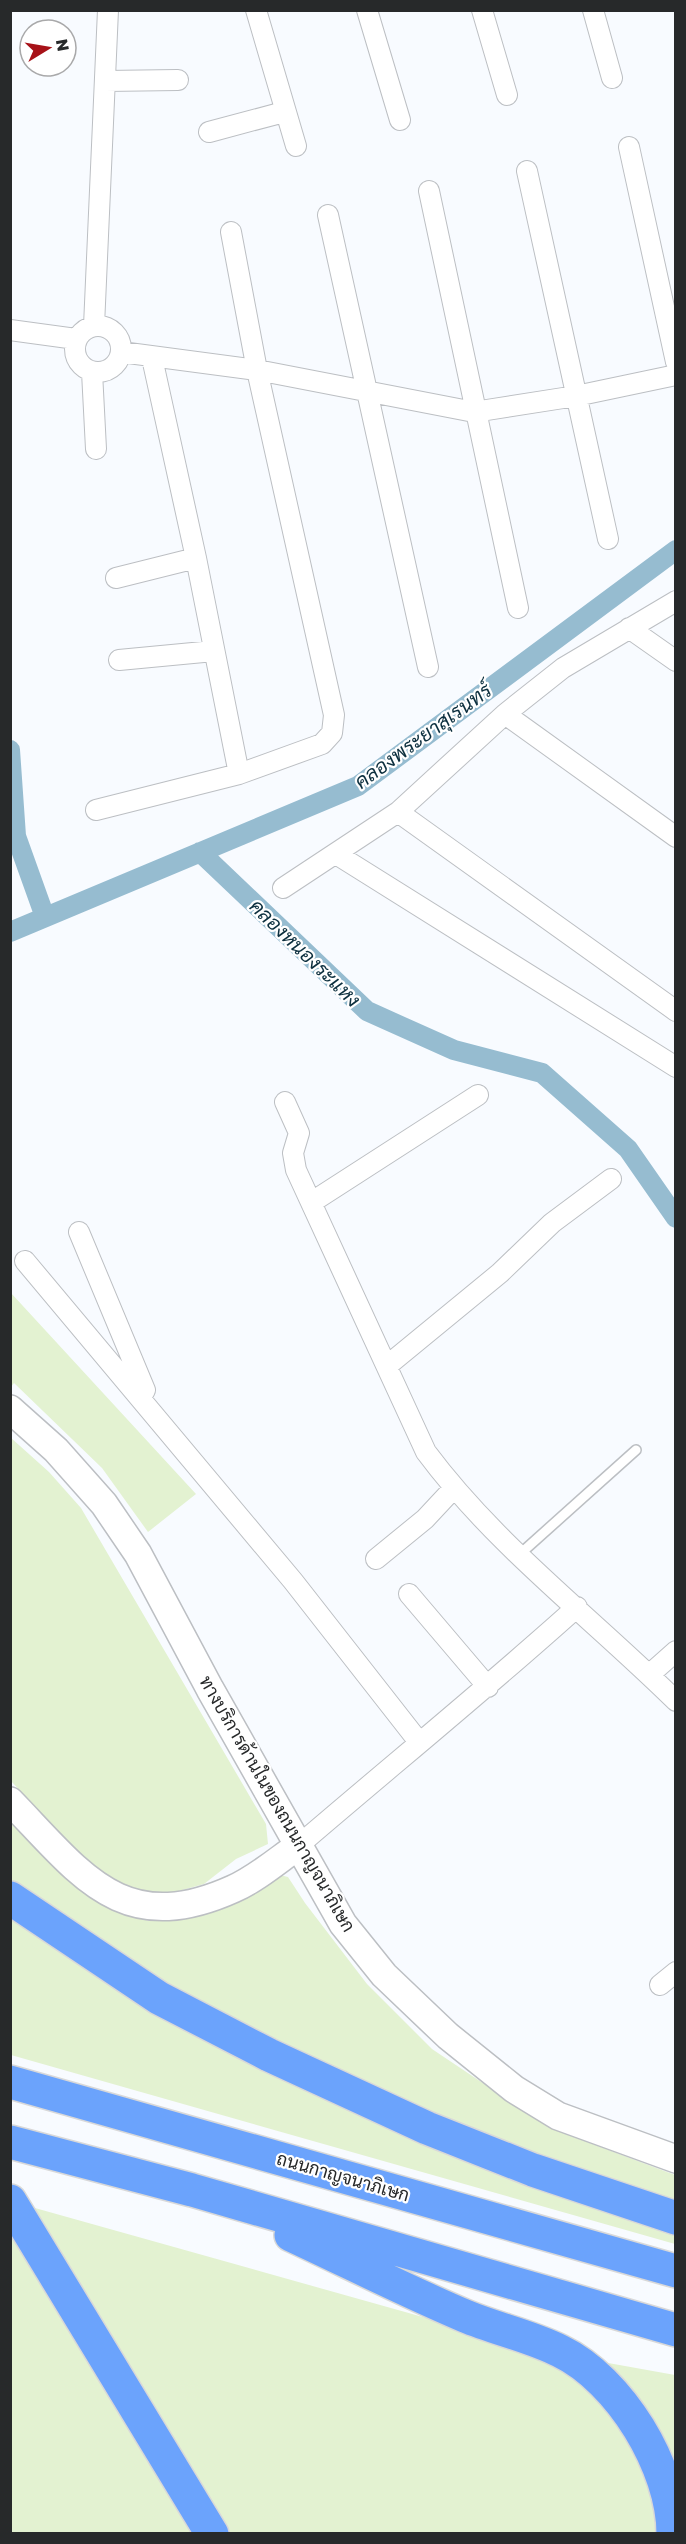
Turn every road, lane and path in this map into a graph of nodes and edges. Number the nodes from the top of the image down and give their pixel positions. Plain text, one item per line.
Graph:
1 (108, 10) edge
2 (256, 10) edge
3 (367, 10) edge
4 (482, 10) edge
5 (593, 10) edge
6 (612, 78) dead end
7 (178, 80) dead end
8 (105, 81) junction
9 (507, 95) dead end
10 (284, 112) junction
11 (400, 120) dead end
12 (209, 132) dead end
13 (296, 146) dead end
14 (629, 147) dead end
15 (527, 171) dead end
16 (429, 191) dead end
17 (328, 215) dead end
18 (231, 232) dead end
19 (94, 326) junction
20 (10, 330) edge
21 (76, 339) junction
22 (121, 352) junction
23 (152, 358) junction
24 (675, 362) edge
25 (257, 370) junction
26 (92, 372) junction
27 (675, 375) edge
28 (367, 391) junction
29 (576, 396) junction
30 (474, 412) junction
31 (96, 449) dead end
32 (608, 539) dead end
33 (196, 558) junction
34 (116, 578) dead end
35 (675, 601) edge
36 (518, 608) dead end
37 (629, 628) junction
38 (214, 651) junction
39 (119, 660) dead end
40 (675, 661) edge
41 (428, 667) dead end
42 (505, 714) junction
43 (239, 774) junction
44 (96, 810) dead end
45 (398, 812) junction
46 (675, 837) edge
47 (336, 854) junction
48 (283, 888) dead end
49 (675, 1011) edge
50 (675, 1067) edge
51 (478, 1095) dead end
52 (285, 1102) dead end
53 (611, 1179) dead end
54 (312, 1202) junction
55 (79, 1232) dead end
56 (25, 1261) dead end
57 (388, 1365) junction
58 (140, 1393) junction
59 (10, 1409) edge
60 (636, 1450) dead end
61 (453, 1489) junction
62 (520, 1554) junction
63 (376, 1559) dead end
64 (409, 1594) dead end
65 (577, 1607) junction
66 (675, 1651) edge
67 (650, 1675) junction
68 (488, 1687) junction
69 (675, 1701) edge
70 (422, 1739) junction
71 (10, 1801) edge
72 (298, 1846) junction
73 (10, 1898) edge
74 (675, 1972) edge
75 (660, 1985) dead end
76 (10, 2082) edge
77 (10, 2142) edge
78 (675, 2158) edge
79 (192, 2190) junction
80 (10, 2201) edge
81 (675, 2218) edge
82 (675, 2271) edge
83 (675, 2330) edge
84 (674, 2532) edge
85 (212, 2534) edge

1 - 8 street
2 - 10 street
3 - 11 street
4 - 9 street
5 - 6 street
7 - 8 street
8 - 19 street
10 - 12 street
10 - 13 street
14 - 24 street
15 - 29 street
16 - 30 street
17 - 28 street
18 - 25 street
19 - 21 street
19 - 22 street
20 - 21 street
21 - 26 street
22 - 23 street
22 - 26 street
23 - 25 street
23 - 33 street
25 - 28 street
25 - 43 street
26 - 31 street
27 - 29 street
28 - 30 street
28 - 41 street
29 - 30 street
29 - 32 street
30 - 36 street
33 - 34 street
33 - 38 street
35 - 37 street
37 - 40 street
37 - 42 street
38 - 39 street
38 - 43 street
42 - 45 street
42 - 46 street
43 - 44 street
45 - 47 street
45 - 49 street
47 - 48 street
47 - 50 street
51 - 54 street
52 - 54 street
53 - 57 street
54 - 57 street
55 - 58 street
56 - 58 street
57 - 61 street
58 - 70 street
59 - 72 main road, ทางบริการด้านในของถนนกาญจนาภิเษก
60 - 62 lane
61 - 62 street
61 - 63 street
62 - 65 street
64 - 68 street
65 - 67 street
65 - 68 street
66 - 67 street
67 - 69 street
68 - 70 street
70 - 72 street
71 - 72 main road
72 - 78 main road, ทางบริการด้านในของถนนกาญจนาภิเษก
73 - 81 highway
74 - 75 street
76 - 82 highway, ถนนกาญจนาภิเษก
77 - 79 highway
79 - 83 highway
79 - 84 highway
80 - 85 highway

